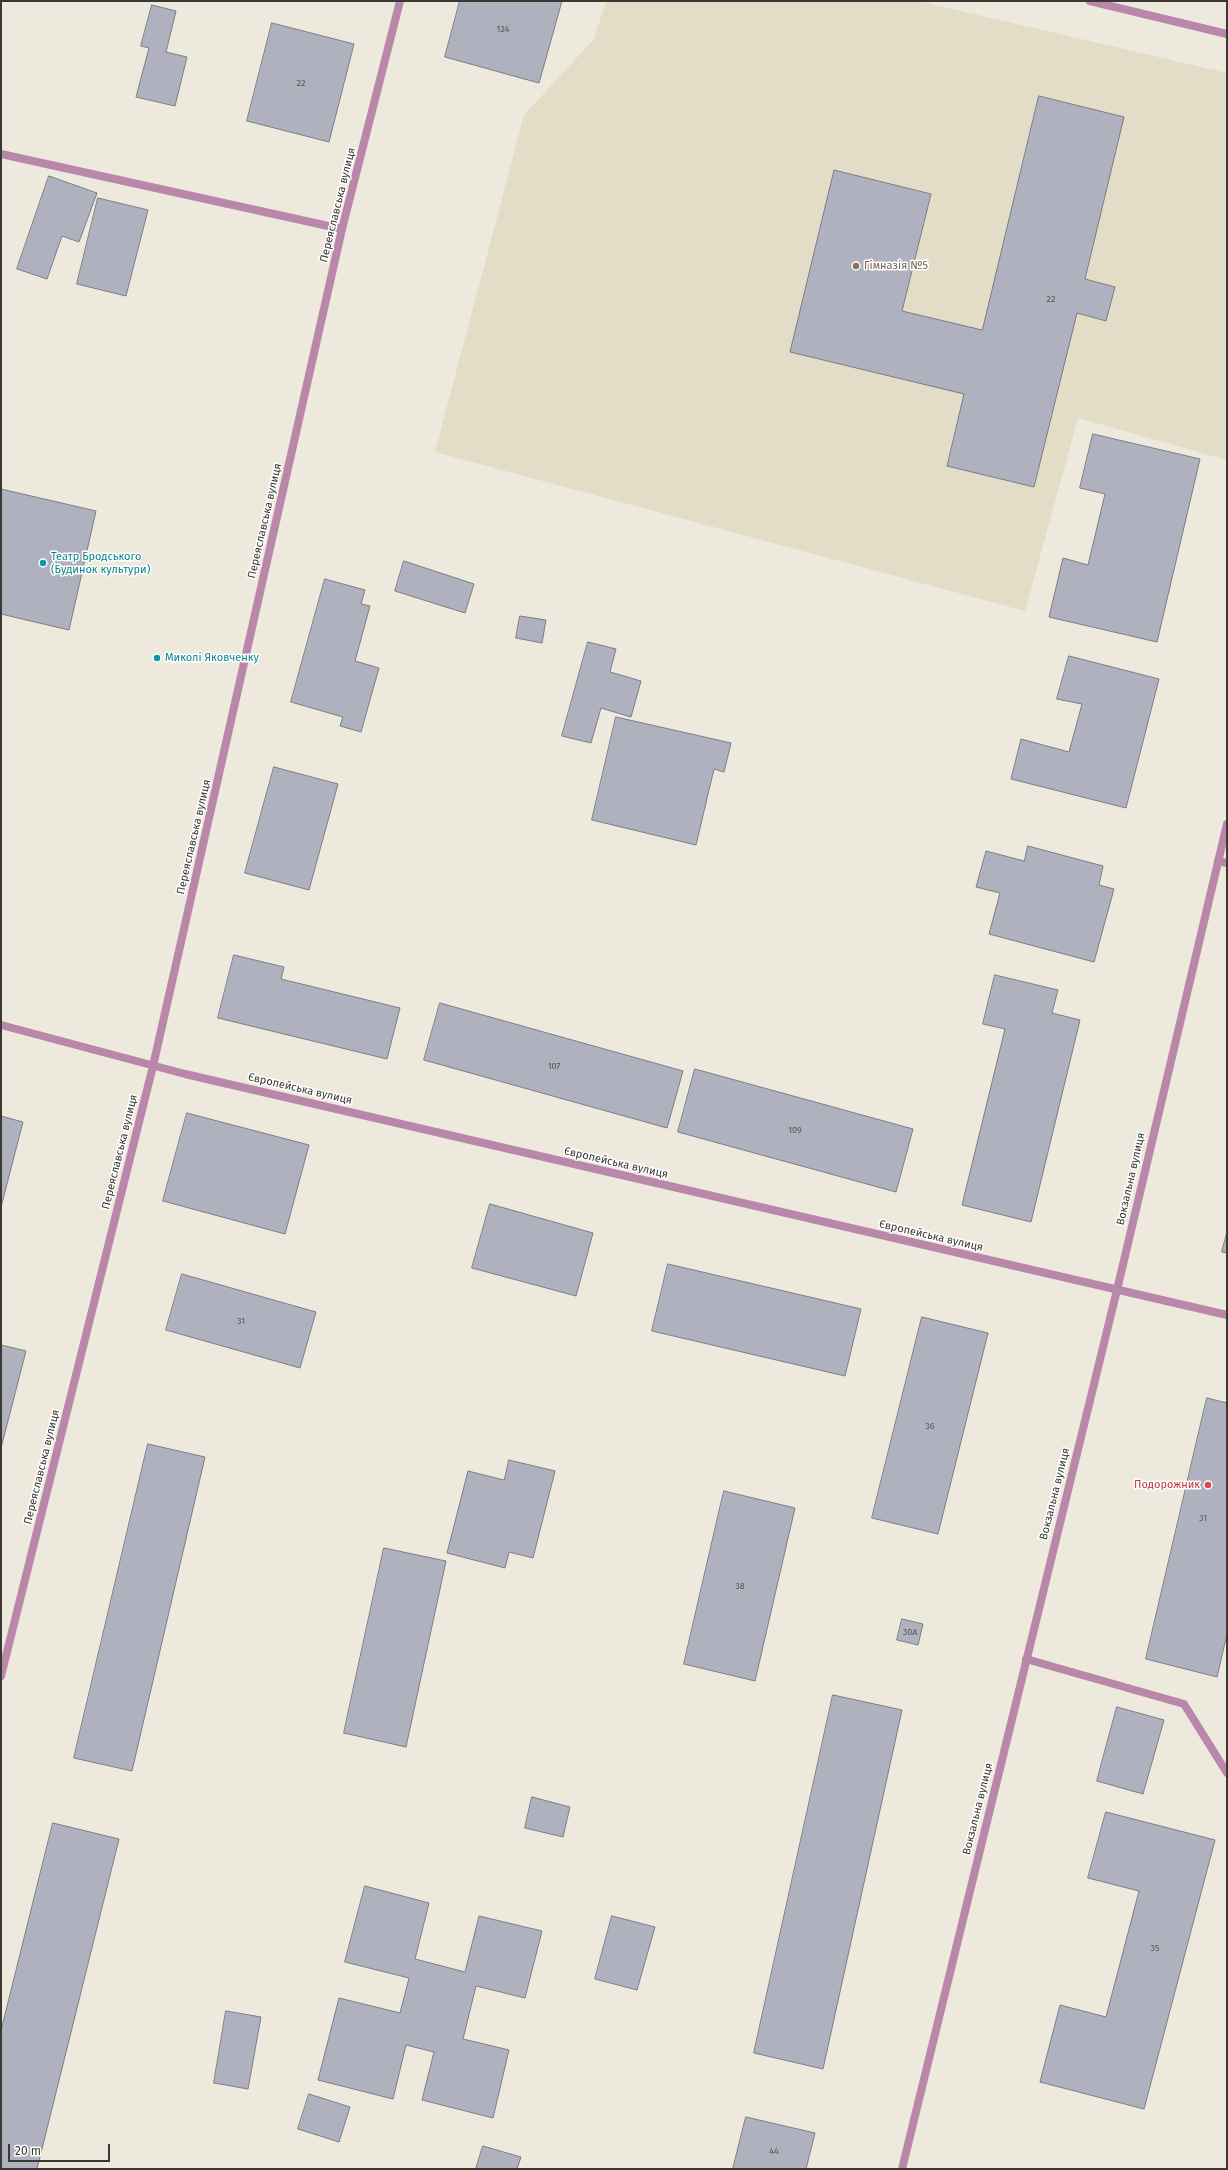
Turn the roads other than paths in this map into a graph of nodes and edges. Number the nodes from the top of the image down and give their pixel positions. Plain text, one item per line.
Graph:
1 (400, 1) edge
2 (1090, 1) edge
3 (1227, 34) edge
4 (1, 154) edge
5 (342, 229) junction
6 (1227, 824) edge
7 (1218, 861) junction
8 (1227, 863) edge
9 (1, 1025) edge
10 (153, 1066) junction
11 (1116, 1290) junction
12 (1227, 1315) edge
13 (1026, 1659) junction
14 (1, 1676) edge
15 (1227, 1773) edge
16 (902, 2169) edge

1 - 5 street, Переяславська вулиця
2 - 3 street
4 - 5 street
5 - 10 street, Переяславська вулиця
6 - 7 street, Вокзальна вулиця
7 - 8 street
7 - 11 street, Вокзальна вулиця
9 - 10 street, Європейська вулиця
10 - 11 street, Європейська вулиця
10 - 14 street, Переяславська вулиця
11 - 12 street, Європейська вулиця
11 - 13 street, Вокзальна вулиця
13 - 15 street
13 - 16 street, Вокзальна вулиця

